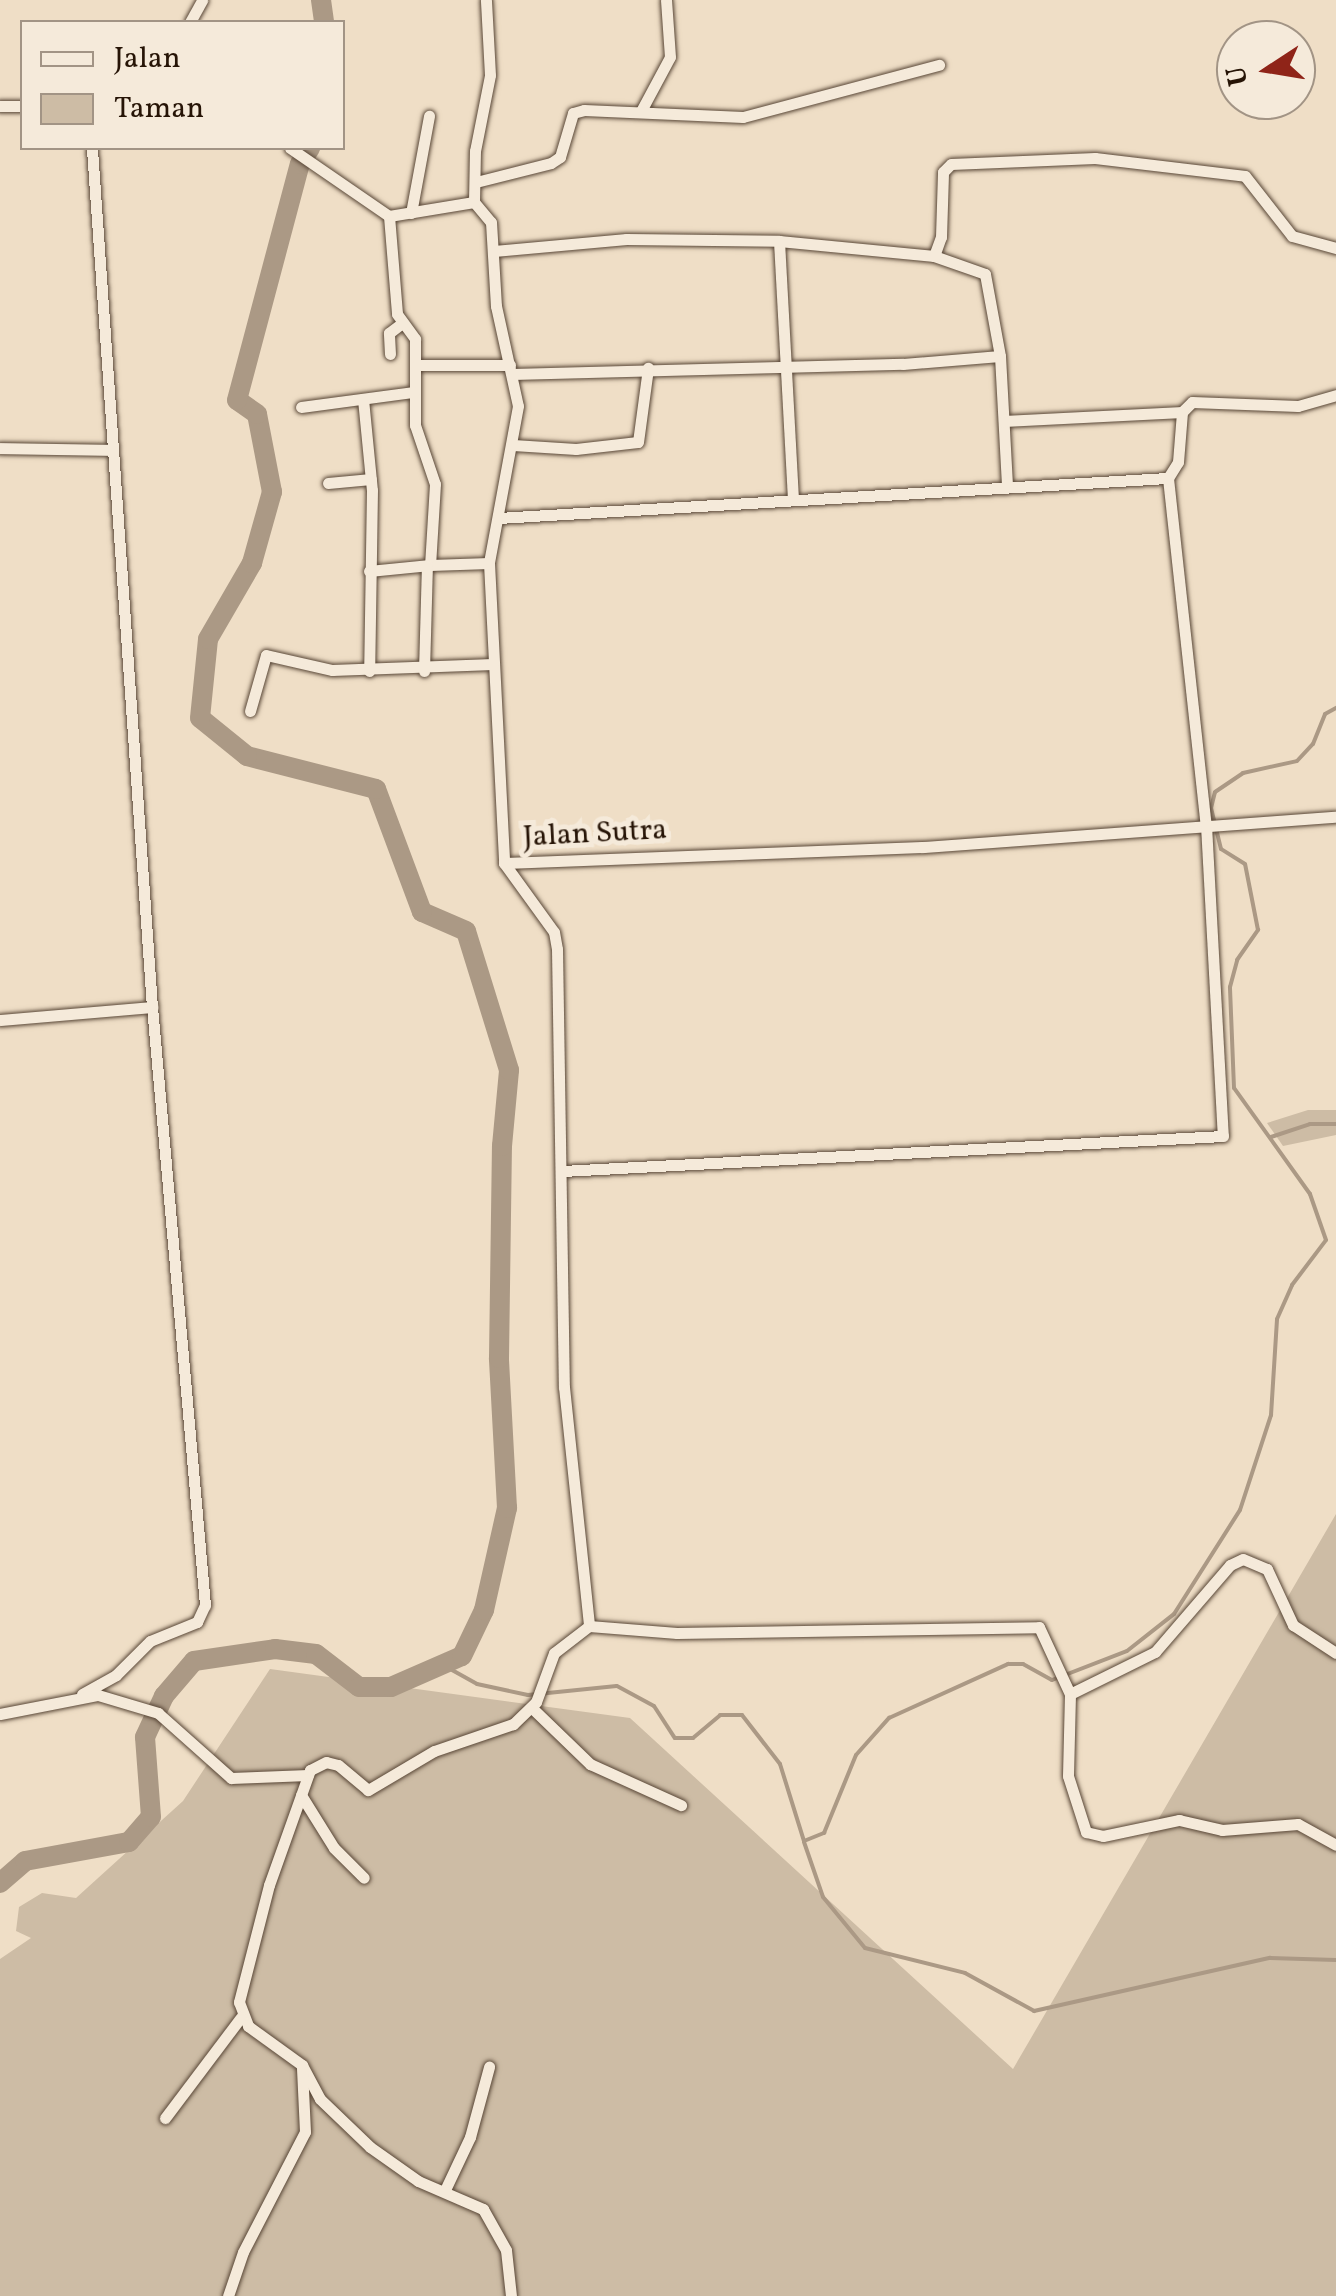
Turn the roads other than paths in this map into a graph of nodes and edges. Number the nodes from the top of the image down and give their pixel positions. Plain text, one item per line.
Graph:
1 (486, 0) edge
2 (666, 0) edge
3 (939, 65) dead end
4 (642, 111) junction
5 (429, 116) dead end
6 (92, 150) edge
7 (293, 150) edge
8 (476, 182) junction
9 (474, 202) junction
10 (411, 213) junction
11 (389, 216) junction
12 (779, 240) junction
13 (1336, 248) edge
14 (494, 250) junction
15 (934, 256) junction
16 (401, 324) junction
17 (390, 354) dead end
18 (1000, 356) junction
19 (417, 365) junction
20 (782, 367) junction
21 (648, 368) junction
22 (511, 370) junction
23 (414, 392) junction
24 (1336, 395) edge
25 (362, 399) junction
26 (301, 407) dead end
27 (1182, 412) junction
28 (1004, 421) junction
29 (513, 445) junction
30 (0, 448) edge
31 (112, 450) junction
32 (1168, 478) junction
33 (371, 479) junction
34 (328, 483) dead end
35 (1008, 484) junction
36 (792, 499) junction
37 (498, 518) junction
38 (489, 563) junction
39 (428, 566) junction
40 (370, 572) junction
41 (492, 664) junction
42 (369, 671) junction
43 (424, 671) junction
44 (250, 711) dead end
45 (1336, 816) edge
46 (1212, 824) junction
47 (504, 863) junction
48 (152, 1007) junction
49 (0, 1020) edge
50 (561, 1171) junction
51 (589, 1626) junction
52 (1336, 1653) edge
53 (1064, 1682) junction
54 (82, 1694) junction
55 (534, 1705) junction
56 (0, 1714) edge
57 (308, 1775) junction
58 (301, 1794) junction
59 (681, 1804) dead end
60 (1336, 1845) edge
61 (364, 1878) dead end
62 (241, 2017) junction
63 (302, 2065) junction
64 (489, 2067) dead end
65 (165, 2118) dead end
66 (445, 2190) junction
67 (228, 2296) edge
68 (511, 2296) edge

1 - 8 street
2 - 4 street
3 - 4 street
4 - 8 street
5 - 10 street
6 - 31 street
7 - 11 street
8 - 9 street
9 - 10 street
9 - 14 street, Jalan Sutra
10 - 11 street
11 - 16 street
12 - 14 street
12 - 15 street
12 - 20 street
13 - 15 street
14 - 22 street, Jalan Sutra
15 - 18 street
16 - 17 street
16 - 19 street
18 - 20 street
18 - 28 street
19 - 22 street
19 - 23 street
20 - 21 street
20 - 36 street
21 - 22 street
21 - 29 street
22 - 29 street, Jalan Sutra
23 - 25 street
23 - 39 street
24 - 27 street
25 - 26 street
25 - 33 street
27 - 28 street
27 - 32 street
28 - 35 street
29 - 37 street, Jalan Sutra
30 - 31 street
31 - 48 street
32 - 35 street
32 - 46 street
33 - 34 street
33 - 40 street
35 - 36 street
36 - 37 street
37 - 38 street, Jalan Sutra
38 - 39 street
38 - 41 street, Jalan Sutra
39 - 40 street
39 - 43 street
40 - 42 street
41 - 43 street
41 - 47 street, Jalan Sutra
42 - 43 street
42 - 44 street
45 - 46 street, Jalan Sutra
46 - 47 street, Jalan Sutra
46 - 50 street
47 - 50 street
48 - 49 street
48 - 54 street
50 - 51 street
51 - 53 street
51 - 55 street
52 - 53 street
53 - 60 street
54 - 56 street
54 - 57 street
55 - 57 street
55 - 59 street
57 - 58 street
58 - 61 street
58 - 62 street
62 - 63 street
62 - 65 street
63 - 66 street
63 - 67 street
64 - 66 street
66 - 68 street

